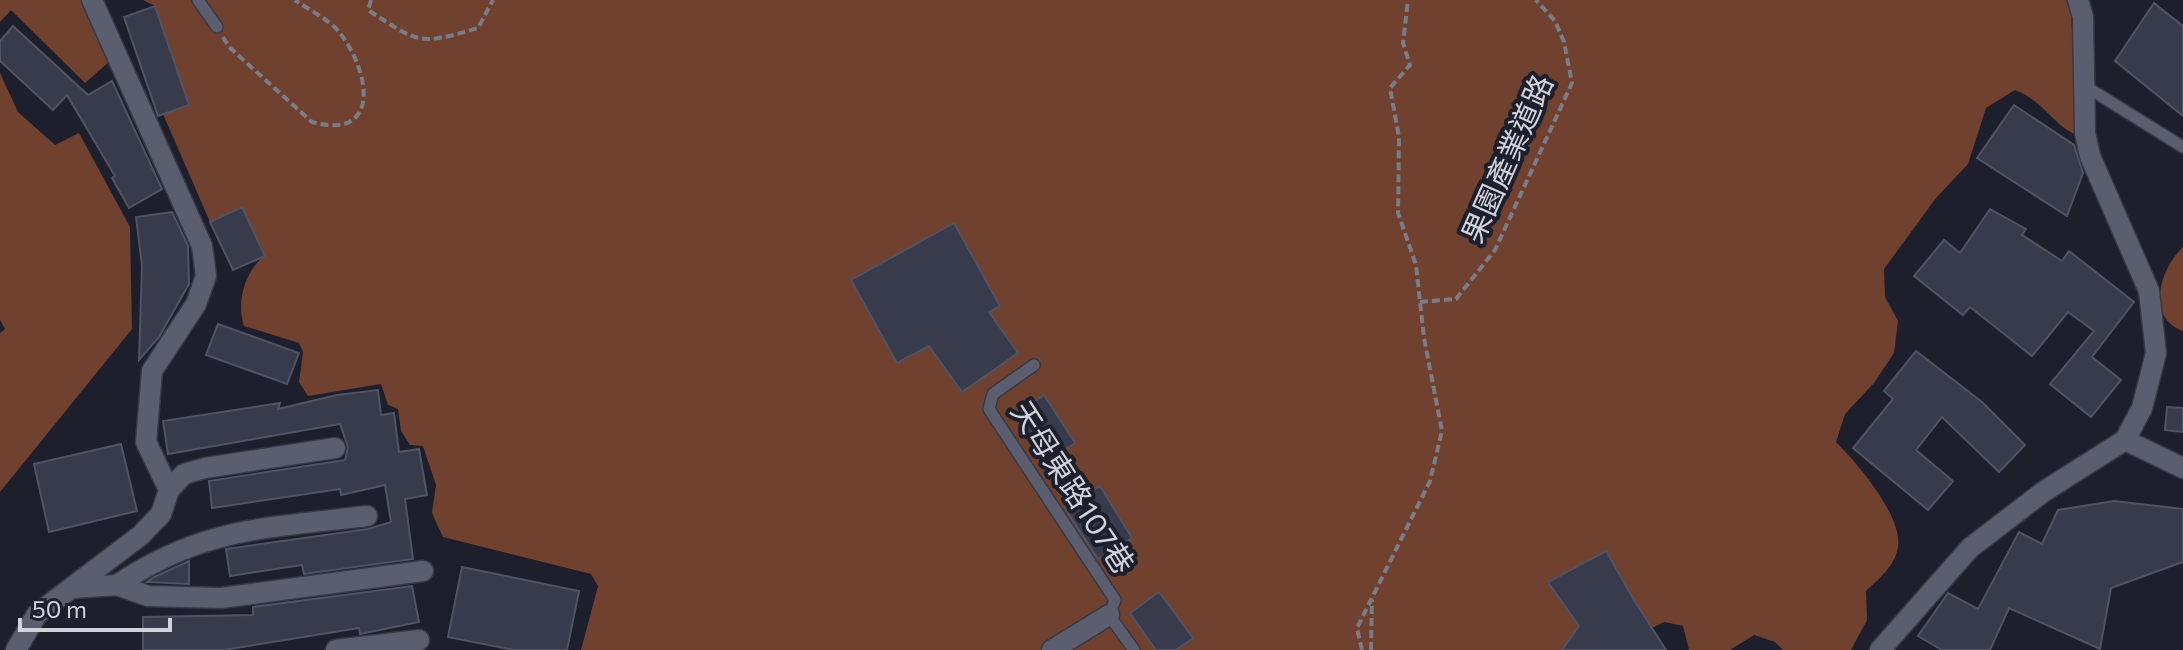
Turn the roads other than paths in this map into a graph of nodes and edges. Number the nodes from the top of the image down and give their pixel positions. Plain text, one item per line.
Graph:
1 (92, 0) edge
2 (198, 0) edge
3 (2078, 0) edge
4 (217, 27) road end
5 (2085, 86) junction
6 (2183, 147) edge
7 (1034, 365) dead end
8 (2125, 440) junction
9 (335, 448) dead end
10 (2183, 468) edge
11 (169, 490) junction
12 (367, 516) dead end
13 (423, 571) dead end
14 (117, 585) junction
15 (74, 588) junction
16 (1109, 615) junction
17 (419, 640) dead end
18 (16, 650) edge
19 (336, 650) edge
20 (1052, 650) edge
21 (1134, 650) edge
22 (1880, 650) edge

1 - 11 street
2 - 4 lane
3 - 5 street
5 - 6 lane
5 - 8 street
7 - 16 lane, 天母東路107巷
8 - 10 street
8 - 22 street
9 - 11 street
11 - 15 street
12 - 14 street
13 - 14 street
14 - 15 street
15 - 18 street
16 - 20 street
16 - 21 lane, 天母東路107巷
17 - 19 street

